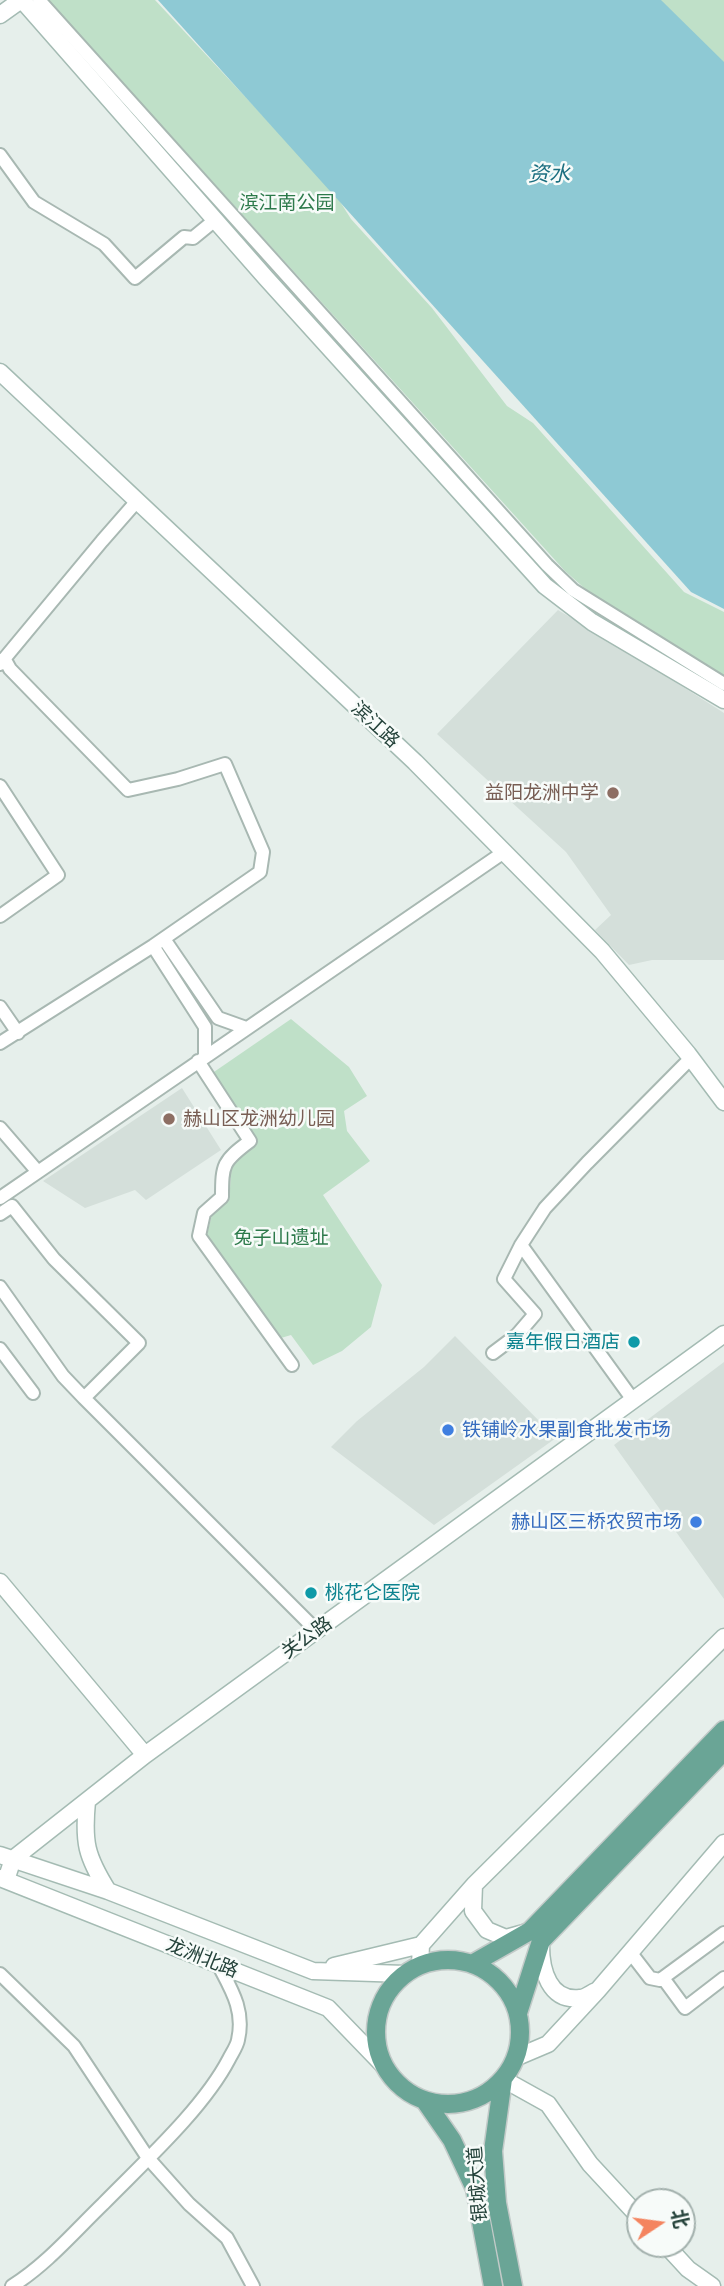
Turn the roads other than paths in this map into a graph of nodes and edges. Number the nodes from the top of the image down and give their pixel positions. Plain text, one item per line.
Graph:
1 (22, 0) edge
2 (39, 0) edge
3 (0, 15) edge
4 (0, 155) edge
5 (215, 220) junction
6 (0, 372) edge
7 (137, 501) junction
8 (2, 662) edge
9 (724, 684) edge
10 (724, 700) edge
11 (0, 787) edge
12 (504, 852) junction
13 (0, 916) edge
14 (164, 939) junction
15 (153, 946) junction
16 (0, 1007) edge
17 (246, 1028) junction
18 (18, 1033) junction
19 (0, 1043) edge
20 (691, 1058) junction
21 (202, 1059) junction
22 (724, 1102) edge
23 (0, 1128) edge
24 (38, 1172) junction
25 (0, 1198) edge
26 (0, 1214) edge
27 (521, 1245) junction
28 (0, 1287) edge
29 (11, 1303) junction
30 (0, 1312) edge
31 (724, 1334) edge
32 (0, 1349) edge
33 (493, 1353) dead end
34 (292, 1365) dead end
35 (33, 1393) dead end
36 (84, 1398) junction
37 (633, 1400) junction
38 (0, 1582) edge
39 (317, 1631) junction
40 (724, 1637) edge
41 (724, 1730) edge
42 (724, 1751) edge
43 (145, 1755) junction
44 (87, 1801) junction
45 (724, 1843) edge
46 (6, 1857) edge
47 (3, 1879) edge
48 (474, 1885) junction
49 (108, 1891) junction
50 (724, 1933) edge
51 (536, 1936) junction
52 (421, 1945) junction
53 (631, 1952) junction
54 (218, 1964) junction
55 (472, 1964) junction
56 (413, 1969) junction
57 (313, 1971) junction
58 (0, 1974) edge
59 (663, 1978) junction
60 (724, 1978) edge
61 (598, 1990) junction
62 (517, 2013) junction
63 (516, 2058) junction
64 (384, 2066) junction
65 (503, 2079) junction
66 (425, 2101) junction
67 (148, 2158) junction
68 (626, 2203) edge
69 (678, 2258) edge
70 (12, 2286) edge
71 (253, 2286) edge
72 (493, 2286) edge
73 (513, 2286) edge
74 (712, 2286) edge

1 - 3 main road
1 - 5 main road
2 - 9 street
4 - 5 street
5 - 10 main road
6 - 7 main road, 滨江路
7 - 8 street
7 - 12 main road, 滨江路
8 - 14 street
11 - 13 street
12 - 17 street
12 - 20 main road, 滨江路
14 - 15 street
14 - 17 street
15 - 18 street
15 - 21 street
16 - 18 street
17 - 21 street
18 - 19 street
20 - 22 main road, 滨江路
20 - 27 street
21 - 24 street
21 - 34 street
23 - 24 street
24 - 25 street
26 - 36 street
27 - 33 street
27 - 37 street
28 - 29 street
29 - 30 street
29 - 36 street
31 - 37 main road, 关公路
32 - 35 street
36 - 39 street
37 - 39 main road, 关公路
38 - 43 main road
39 - 43 main road, 关公路
40 - 48 main road
41 - 51 main road
42 - 51 main road
43 - 44 main road, 关公路
44 - 46 main road, 关公路
44 - 49 main road
45 - 53 main road
46 - 47 main road
46 - 49 main road, 龙洲北路
47 - 54 main road, 龙洲北路
48 - 51 main road
48 - 52 main road
49 - 57 main road, 龙洲北路
50 - 59 street
51 - 55 main road
51 - 61 main road
51 - 62 main road
52 - 56 main road
52 - 57 main road
53 - 59 street
53 - 61 main road
54 - 64 main road, 龙洲北路
54 - 67 street
55 - 56 main road
55 - 62 main road
56 - 57 main road, 龙洲北路
56 - 64 main road
58 - 67 street
59 - 60 street
61 - 63 main road
62 - 63 main road
63 - 65 main road
64 - 66 main road
65 - 66 main road
65 - 68 main road
65 - 73 main road, 银城大道
66 - 72 main road, 银城大道
67 - 70 street
67 - 71 street
69 - 74 main road

